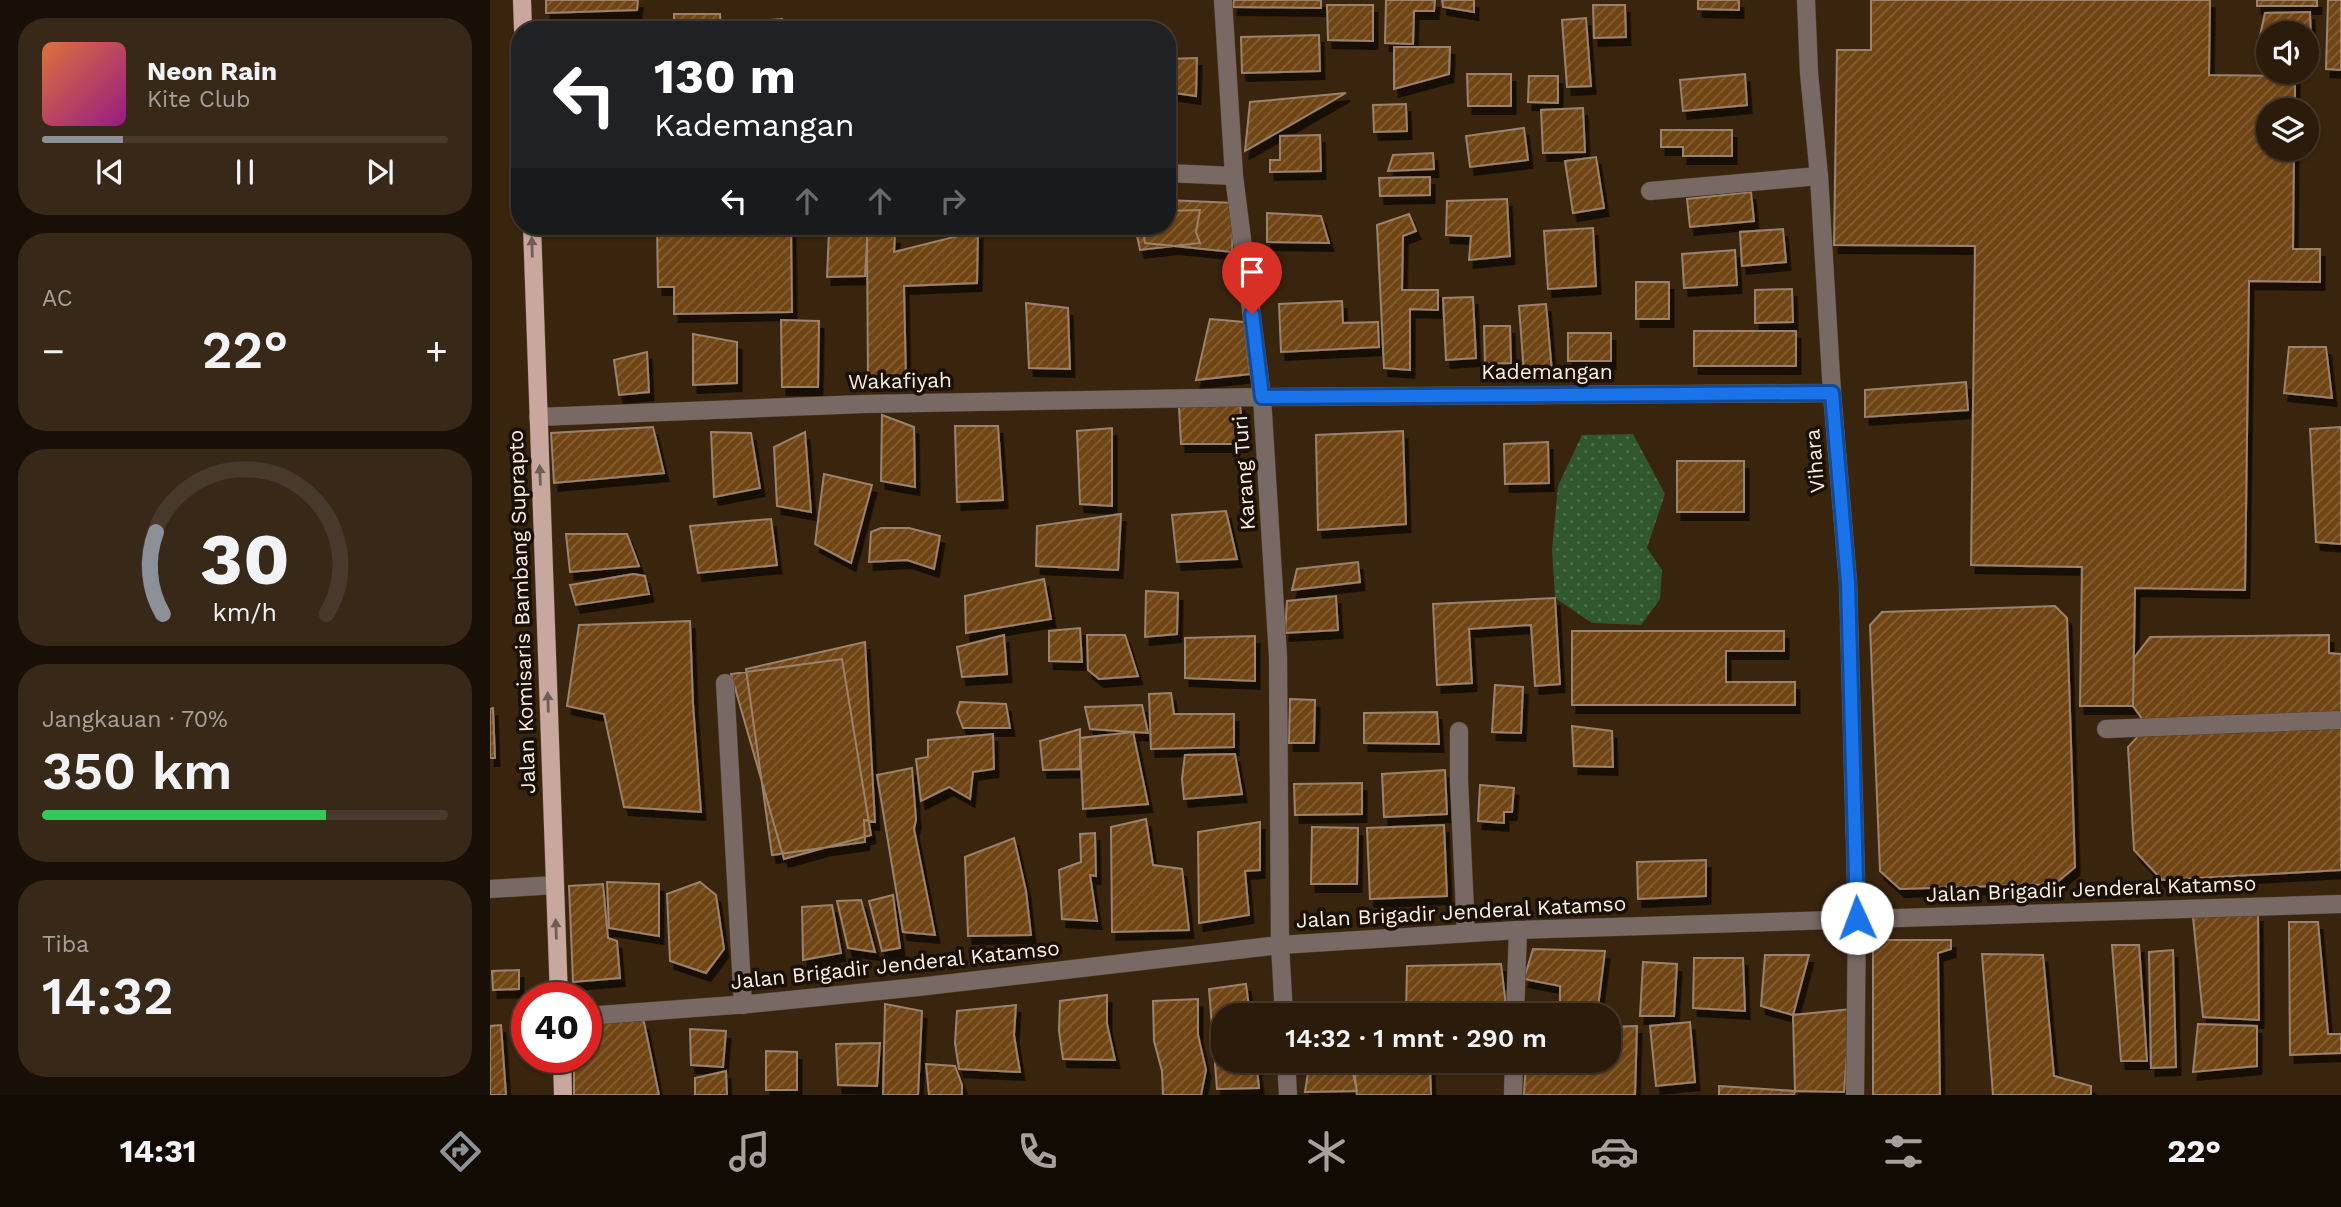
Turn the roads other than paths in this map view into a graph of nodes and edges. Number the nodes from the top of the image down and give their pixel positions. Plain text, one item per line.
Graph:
1 (522, 0) edge
2 (1223, 0) edge
3 (1806, 0) edge
4 (523, 21) edge
5 (1176, 173) edge
6 (1234, 176) junction
7 (1819, 176) junction
8 (1650, 191) dead end
9 (532, 235) edge
10 (1832, 393) junction
11 (1262, 397) junction
12 (538, 418) junction
13 (725, 683) dead end
14 (2341, 720) edge
15 (2106, 729) dead end
16 (1459, 731) dead end
17 (555, 885) junction
18 (490, 889) edge
19 (2341, 904) edge
20 (1857, 918) junction
21 (1518, 930) junction
22 (1466, 933) junction
23 (1280, 944) junction
24 (558, 982) edge
25 (1283, 1003) edge
26 (1515, 1003) edge
27 (743, 1005) junction
28 (602, 1015) edge
29 (562, 1073) edge
30 (1287, 1073) edge
31 (1514, 1073) edge
32 (563, 1095) edge
33 (1288, 1095) edge
34 (1513, 1095) edge
35 (1856, 1095) edge

1 - 4 main road
2 - 6 street, Karang Turi
3 - 7 street, Vihara
5 - 6 street
6 - 11 street, Karang Turi
7 - 8 street
7 - 10 street, Vihara
12 -> 9 main road, Jalan Komisaris Bambang Suprapto
10 - 11 street, Kademangan
10 - 20 street, Vihara
11 - 12 street, Wakafiyah
11 - 23 street, Karang Turi
17 -> 12 main road, Jalan Komisaris Bambang Suprapto
13 - 27 street
14 - 15 street
16 - 22 street
17 - 18 street
24 -> 17 main road, Jalan Komisaris Bambang Suprapto
19 - 20 street, Jalan Brigadir Jenderal Katamso
20 - 21 street, Jalan Brigadir Jenderal Katamso
20 - 35 street, Vihara
21 - 22 street, Jalan Brigadir Jenderal Katamso
21 - 26 street
22 - 23 street, Jalan Brigadir Jenderal Katamso
23 - 25 street, Karang Turi
23 - 27 street, Jalan Brigadir Jenderal Katamso
27 - 28 street, Jalan Brigadir Jenderal Katamso
29 - 32 main road
30 - 33 street
31 - 34 street

